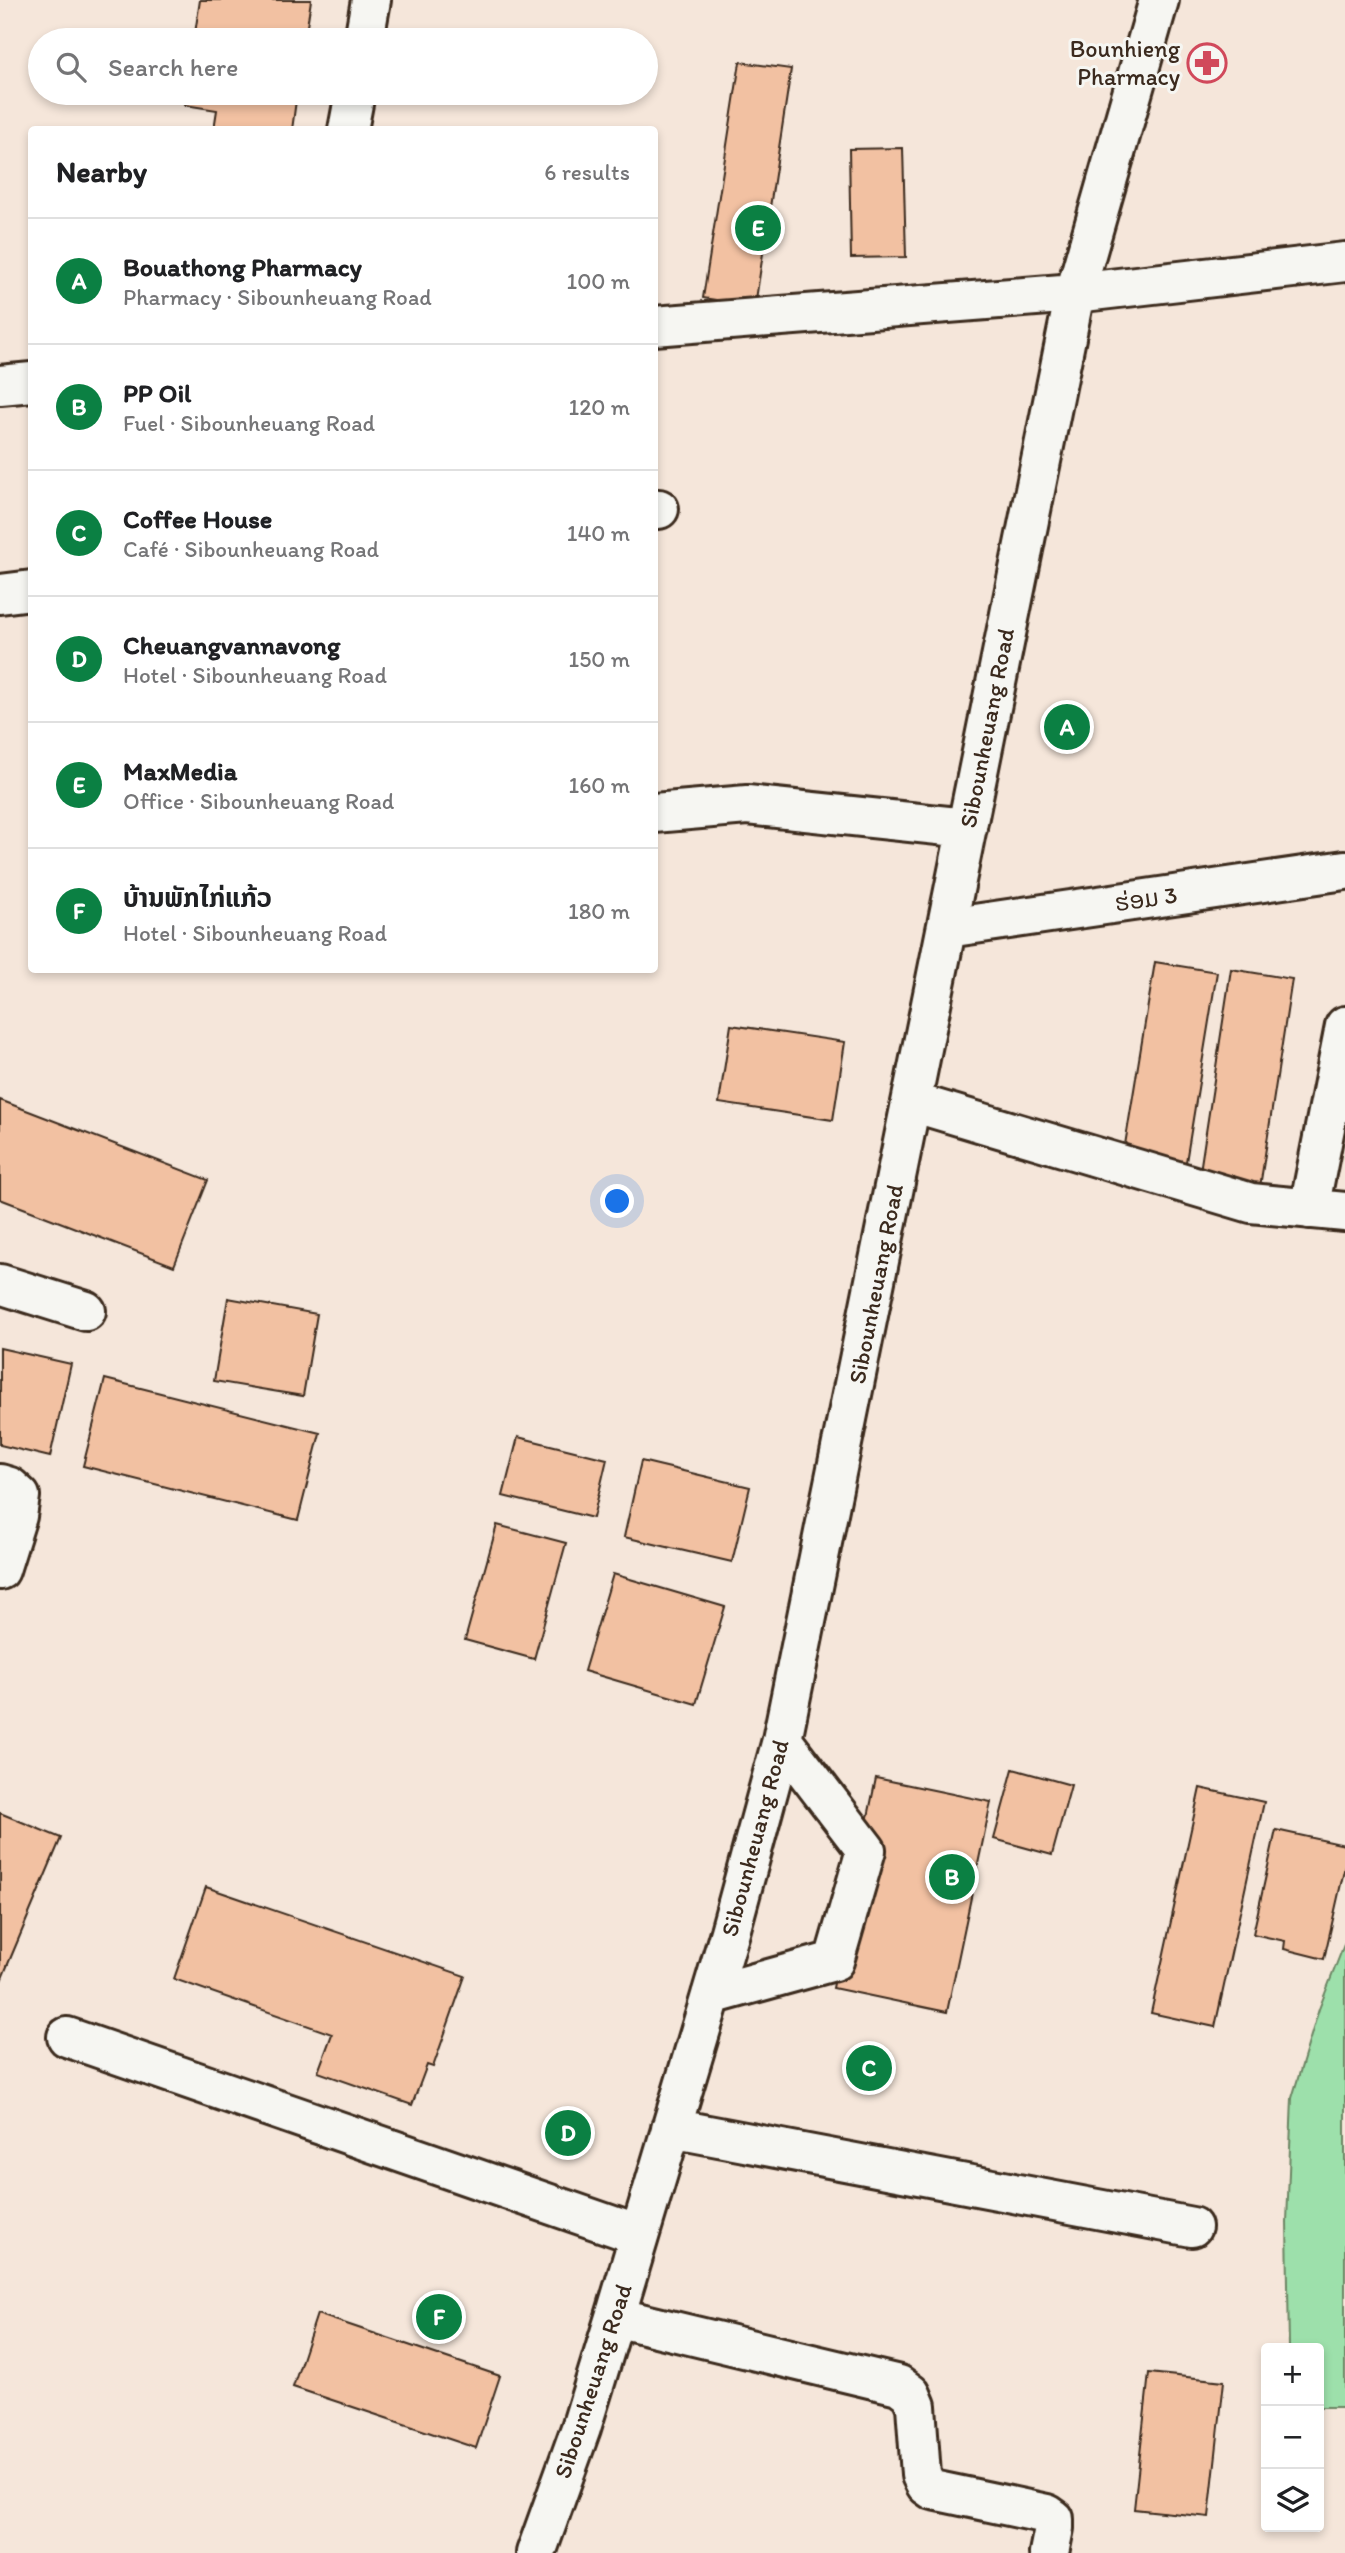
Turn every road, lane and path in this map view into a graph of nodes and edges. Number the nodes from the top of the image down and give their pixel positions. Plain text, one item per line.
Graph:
1 (371, 0) edge
2 (1158, 0) edge
3 (366, 28) edge
4 (353, 105) edge
5 (349, 126) edge
6 (1345, 262) edge
7 (1075, 293) junction
8 (658, 326) edge
9 (28, 383) edge
10 (0, 385) edge
11 (28, 590) edge
12 (0, 594) edge
13 (658, 813) edge
14 (967, 828) junction
15 (1345, 870) edge
16 (947, 928) junction
17 (1345, 1026) edge
18 (912, 1102) junction
19 (1327, 1211) edge
20 (0, 1284) edge
21 (86, 1311) dead end
22 (0, 1484) edge
23 (0, 1570) edge
24 (782, 1740) junction
25 (712, 1995) junction
26 (67, 2037) dead end
27 (671, 2127) junction
28 (1192, 2227) dead end
29 (639, 2235) junction
30 (615, 2317) junction
31 (536, 2553) edge
32 (1049, 2553) edge

1 - 3 street
2 - 7 street, Sibounheuang Road
4 - 5 street
6 - 7 street
7 - 8 street
7 - 14 street, Sibounheuang Road
9 - 10 street
11 - 12 street
13 - 14 street
14 - 16 street, Sibounheuang Road
15 - 16 street, ຮ່ອມ 3
16 - 18 street, Sibounheuang Road
17 - 19 street
18 - 19 street
18 - 24 street, Sibounheuang Road
20 - 21 street
22 - 23 street
24 - 25 street, Sibounheuang Road
24 - 25 street
25 - 27 street, Sibounheuang Road
26 - 29 street
27 - 28 street
27 - 29 street, Sibounheuang Road
29 - 30 street, Sibounheuang Road
30 - 31 street, Sibounheuang Road
30 - 32 street

